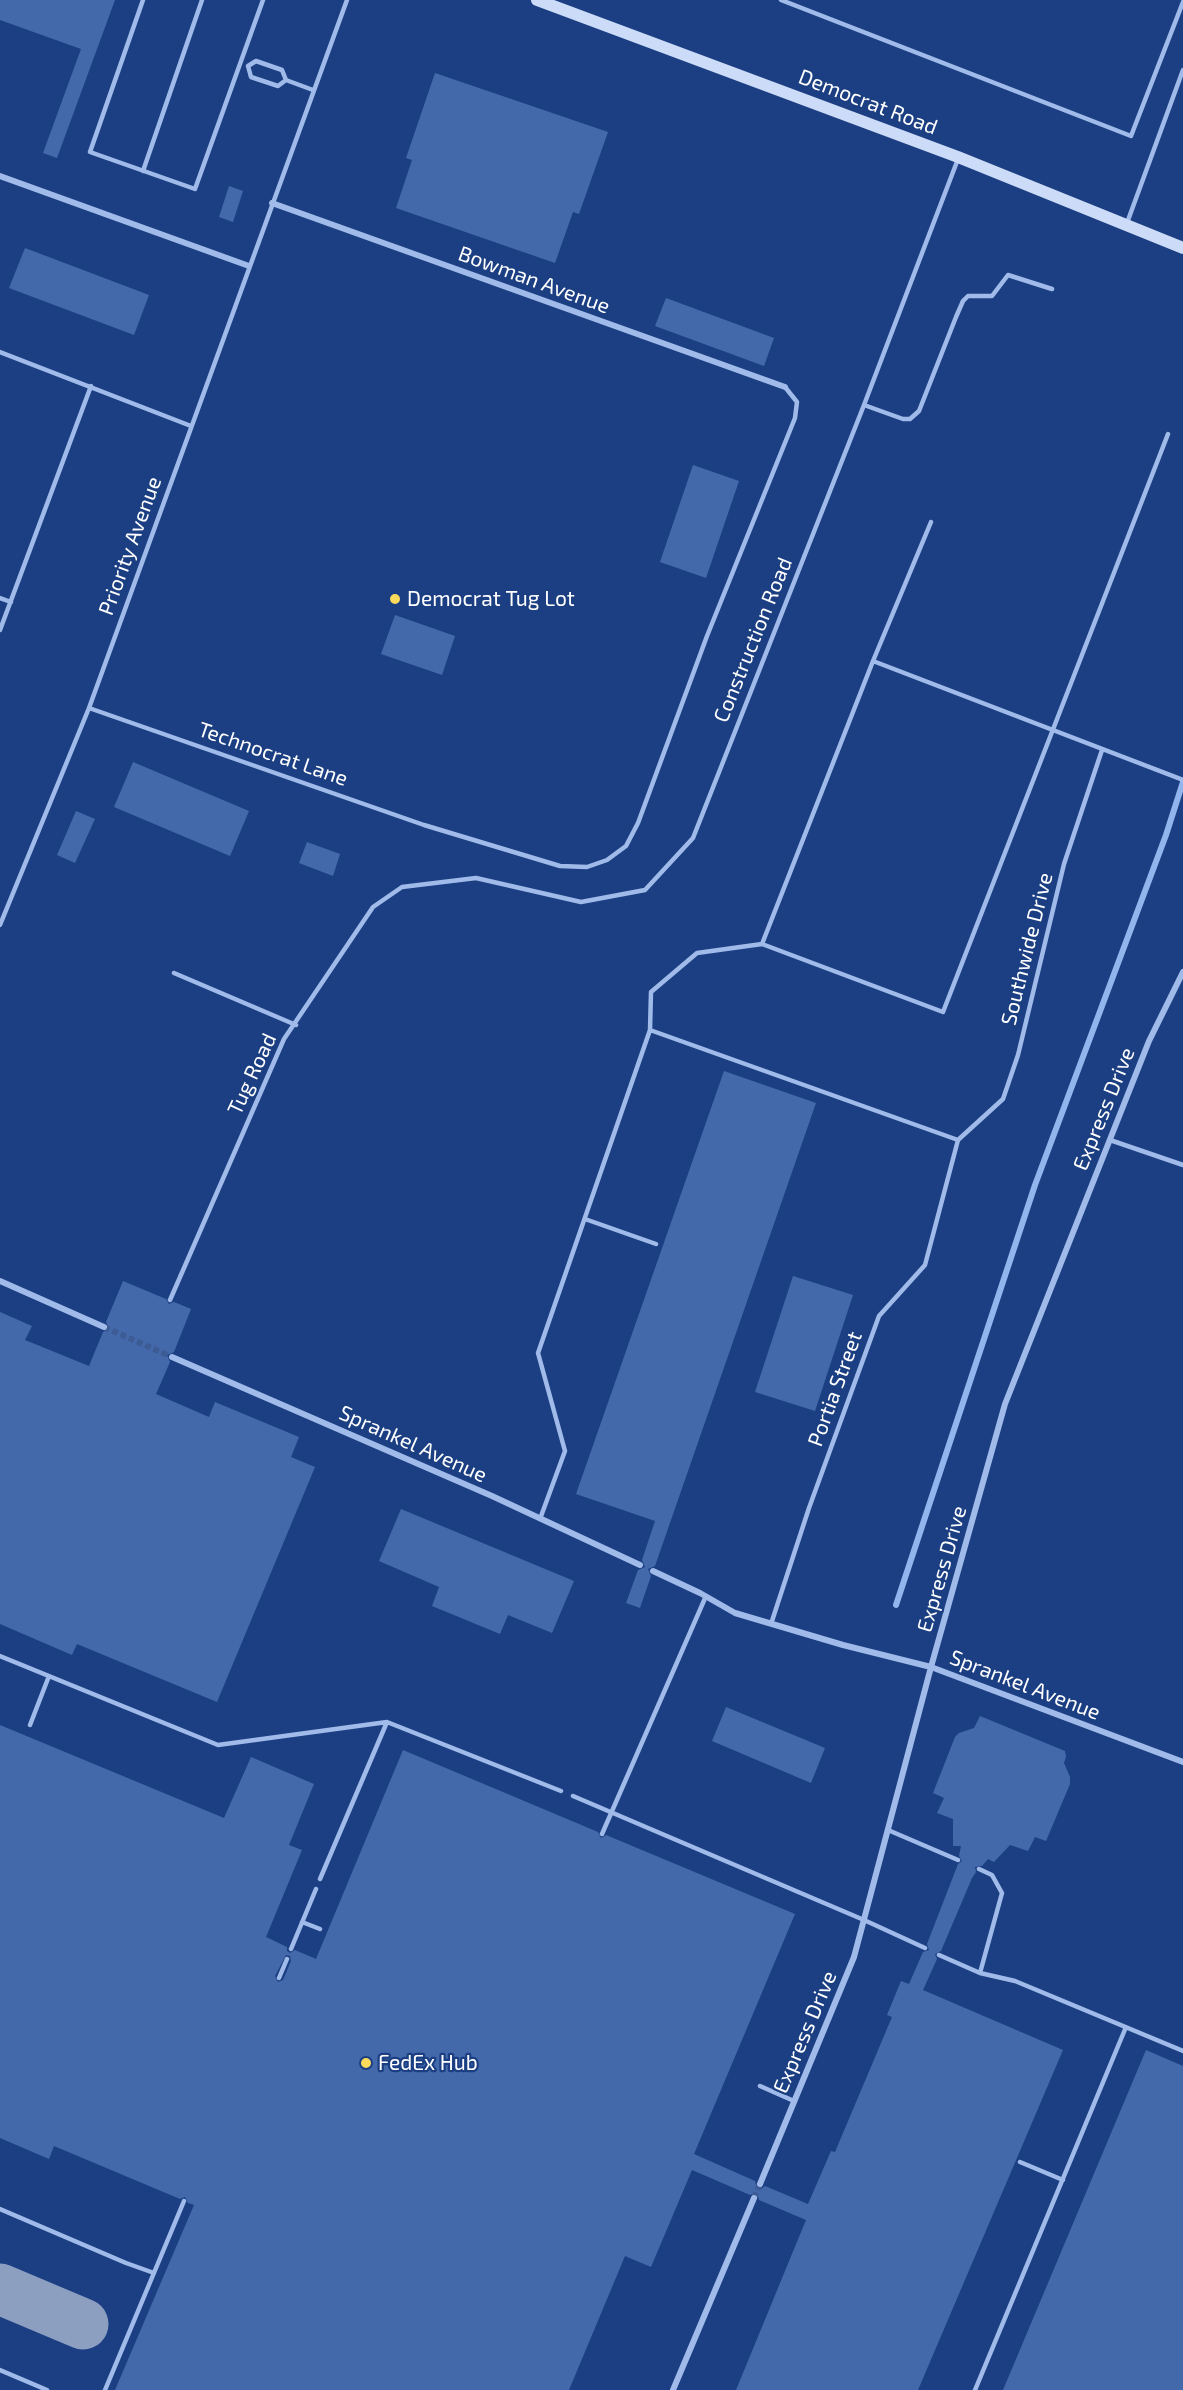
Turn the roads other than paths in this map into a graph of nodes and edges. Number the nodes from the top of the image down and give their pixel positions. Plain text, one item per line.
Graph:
1 (143, 0) edge
2 (202, 0) edge
3 (263, 0) edge
4 (346, 0) edge
5 (537, 0) edge
6 (781, 0) edge
7 (1183, 2) edge
8 (240, 64) junction
9 (248, 66) junction
10 (1183, 70) edge
11 (286, 80) junction
12 (313, 90) junction
13 (958, 157) junction
14 (143, 171) junction
15 (0, 176) edge
16 (272, 203) junction
17 (1126, 225) junction
18 (1183, 248) edge
19 (249, 266) junction
20 (1052, 290) dead end
21 (0, 352) edge
22 (91, 386) junction
23 (785, 387) joint
24 (864, 405) junction
25 (191, 426) junction
26 (1168, 434) dead end
27 (931, 522) dead end
28 (0, 598) edge
29 (11, 602) junction
30 (0, 630) edge
31 (873, 661) junction
32 (89, 708) junction
33 (1053, 731) junction
34 (1102, 750) junction
35 (1183, 780) edge
36 (402, 886) joint
37 (0, 925) edge
38 (762, 944) junction
39 (1183, 972) edge
40 (174, 973) dead end
41 (296, 1024) junction
42 (650, 1030) junction
43 (958, 1140) junction
44 (1110, 1140) junction
45 (1183, 1165) edge
46 (585, 1219) junction
47 (656, 1244) dead end
48 (0, 1281) edge
49 (170, 1300) dead end
50 (105, 1327) tunnel mouth
51 (172, 1357) tunnel mouth
52 (540, 1519) junction
53 (640, 1565) dead end
54 (653, 1571) dead end
55 (706, 1596) junction
56 (771, 1624) junction
57 (0, 1656) edge
58 (931, 1667) junction
59 (49, 1676) junction
60 (387, 1722) junction
61 (30, 1725) dead end
62 (1183, 1762) edge
63 (561, 1791) dead end
64 (573, 1796) dead end
65 (612, 1812) junction
66 (888, 1830) junction
67 (602, 1834) dead end
68 (958, 1860) dead end
69 (979, 1869) dead end
70 (320, 1879) dead end
71 (316, 1889) dead end
72 (864, 1920) junction
73 (302, 1922) junction
74 (320, 1929) dead end
75 (291, 1948) dead end
76 (925, 1948) dead end
77 (939, 1955) dead end
78 (287, 1959) dead end
79 (981, 1973) junction
80 (279, 1978) dead end
81 (1126, 2027) junction
82 (1183, 2051) edge
83 (760, 2086) dead end
84 (794, 2101) junction
85 (1020, 2162) dead end
86 (1063, 2180) junction
87 (760, 2184) tunnel mouth
88 (754, 2198) tunnel mouth
89 (184, 2201) dead end
90 (0, 2209) edge
91 (154, 2272) junction
92 (0, 2370) edge
93 (47, 2390) edge
94 (105, 2390) edge
95 (673, 2390) edge
96 (975, 2390) edge

1 - 14 lane
2 - 14 lane
3 - 8 lane
4 - 12 lane, Priority Avenue
5 - 13 main road, Democrat Road
6 - 7 lane
8 - 9 lane
8 - 14 lane
9 - 11 lane
9 - 11 lane
10 - 17 lane
11 - 12 lane
12 - 16 lane, Priority Avenue
13 - 17 main road, Democrat Road
13 - 24 lane, Construction Road
15 - 19 street
16 - 19 lane, Priority Avenue
16 - 23 street, Bowman Avenue
17 - 18 main road, Democrat Road
19 - 25 lane, Priority Avenue
20 - 24 lane
21 - 22 lane
22 - 25 lane
22 - 29 lane
23 - 32 lane, Technocrat Lane
24 - 36 lane, Construction Road
25 - 32 lane, Priority Avenue
26 - 33 lane
27 - 31 lane
28 - 29 lane
29 - 30 lane
31 - 33 lane
31 - 38 lane
32 - 37 lane, Priority Avenue
33 - 34 lane
33 - 38 lane
34 - 35 lane
34 - 43 lane, Southwide Drive
36 - 41 lane, Tug Road
38 - 42 lane
39 - 44 street, Express Drive
40 - 41 lane
41 - 49 lane, Tug Road
42 - 43 lane
42 - 46 lane
43 - 56 lane, Portia Street
44 - 45 lane
44 - 58 street, Express Drive
46 - 47 lane
46 - 52 lane
48 - 50 street
51 - 52 street, Sprankel Avenue
52 - 53 street, Sprankel Avenue
54 - 55 street, Sprankel Avenue
55 - 56 street, Sprankel Avenue
55 - 65 lane
56 - 58 street, Sprankel Avenue
57 - 59 lane
58 - 62 street, Sprankel Avenue
58 - 66 street, Express Drive
59 - 60 lane
59 - 61 lane
60 - 63 lane
60 - 70 lane
64 - 65 lane
65 - 67 lane
65 - 72 lane
66 - 68 lane
66 - 72 street, Express Drive
69 - 79 lane
71 - 73 lane
72 - 76 lane
72 - 84 street, Express Drive
73 - 74 lane
73 - 75 lane
77 - 79 lane
78 - 80 lane
79 - 81 lane
81 - 82 lane
81 - 86 lane
83 - 84 lane
84 - 87 street, Express Drive
85 - 86 lane
86 - 96 lane
88 - 95 street
89 - 91 lane
90 - 91 lane
91 - 94 lane
92 - 93 lane

